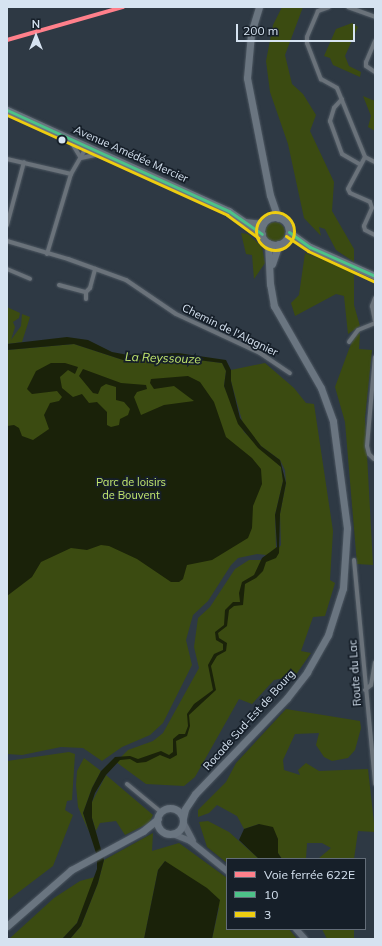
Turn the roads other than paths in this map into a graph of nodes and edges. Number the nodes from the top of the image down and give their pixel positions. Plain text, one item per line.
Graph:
1 (259, 7) edge
2 (329, 7) edge
3 (348, 7) edge
4 (318, 9) edge
5 (375, 17) edge
6 (375, 41) edge
7 (375, 72) edge
8 (342, 99) junction
9 (7, 110) edge
10 (69, 138) junction
11 (88, 146) junction
12 (103, 153) junction
13 (365, 157) junction
14 (7, 158) edge
15 (81, 158) junction
16 (24, 162) junction
17 (375, 162) edge
18 (359, 164) junction
19 (72, 174) junction
20 (270, 195) junction
21 (278, 218) junction
22 (266, 221) junction
23 (243, 222) junction
24 (7, 225) edge
25 (289, 232) junction
26 (262, 234) junction
27 (375, 235) edge
28 (7, 240) edge
29 (282, 242) junction
30 (268, 243) junction
31 (310, 247) junction
32 (47, 254) junction
33 (7, 268) edge
34 (95, 269) junction
35 (270, 272) junction
36 (375, 276) edge
37 (30, 279) dead end
38 (59, 285) dead end
39 (86, 292) junction
40 (375, 298) edge
41 (86, 299) dead end
42 (375, 322) edge
43 (348, 342) dead end
44 (375, 357) edge
45 (290, 373) dead end
46 (374, 459) edge
47 (354, 560) dead end
48 (375, 662) edge
49 (365, 690) junction
50 (375, 746) edge
51 (371, 750) junction
52 (127, 784) dead end
53 (375, 784) edge
54 (195, 794) junction
55 (172, 808) junction
56 (159, 816) junction
57 (183, 820) junction
58 (143, 831) junction
59 (163, 831) junction
60 (172, 834) junction
61 (196, 845) junction
62 (226, 870) edge
63 (7, 926) edge
64 (297, 930) edge
65 (305, 939) edge

1 - 20 main road
2 - 4 street
3 - 5 street
4 - 8 street
6 - 7 street
8 - 13 street
8 - 18 street
9 - 10 main road, Avenue Amédée Mercier
10 - 11 main road, Avenue Amédée Mercier
10 - 15 street
11 - 12 main road, Avenue Amédée Mercier
11 - 15 street
12 - 15 street
12 - 23 main road, Avenue Amédée Mercier
13 - 17 street
13 - 18 street
14 - 16 street
15 - 19 street
16 - 19 street
16 - 24 street
18 - 27 street
19 - 32 street
20 - 21 main road
20 - 22 main road
21 - 22 main road
21 - 25 main road
22 - 23 main road
22 - 26 main road
23 - 26 main road, Avenue Amédée Mercier
25 - 29 main road
25 - 31 main road
26 - 30 main road
28 - 32 street, Chemin de l'Alagnier
29 - 30 main road
29 - 31 main road
29 - 35 main road
30 - 35 main road, Rocade Sud-Est de Bourg
31 - 36 main road
32 - 34 street, Chemin de l'Alagnier
33 - 37 street
34 - 39 street
34 - 45 street, Chemin de l'Alagnier
35 - 54 main road, Rocade Sud-Est de Bourg
38 - 39 street
39 - 41 street
40 - 42 street
42 - 43 street
44 - 46 street
47 - 49 street, Route du Lac
48 - 49 street
49 - 51 street, Route du Lac
50 - 51 street
51 - 53 street, Route du Lac
52 - 56 street
54 - 55 main road, Rocade Sud-Est de Bourg
54 - 57 main road, Rocade Sud-Est de Bourg
55 - 56 main road
55 - 57 main road
56 - 58 main road
56 - 59 main road
57 - 60 main road
57 - 61 street
58 - 59 main road
58 - 63 main road
59 - 60 main road
60 - 61 street
61 - 62 street
64 - 65 street

